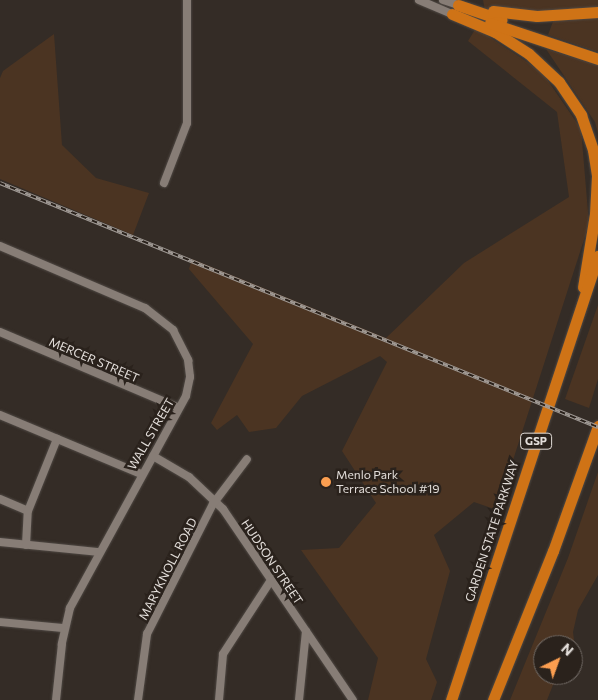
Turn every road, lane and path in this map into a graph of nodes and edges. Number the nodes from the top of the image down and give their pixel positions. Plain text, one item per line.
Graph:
1 (187, 0) edge
2 (419, 0) edge
3 (443, 0) edge
4 (455, 10) junction
5 (598, 12) edge
6 (598, 52) edge
7 (598, 59) edge
8 (164, 184) dead end
9 (0, 246) edge
10 (598, 256) edge
11 (582, 305) junction
12 (0, 332) edge
13 (179, 408) junction
14 (0, 415) edge
15 (598, 426) edge
16 (57, 439) junction
17 (153, 456) junction
18 (247, 459) dead end
19 (141, 474) junction
20 (0, 499) edge
21 (216, 501) junction
22 (28, 511) junction
23 (0, 542) edge
24 (26, 545) junction
25 (99, 552) junction
26 (271, 580) junction
27 (0, 622) edge
28 (64, 628) junction
29 (306, 631) junction
30 (459, 676) junction
31 (56, 700) edge
32 (138, 700) edge
33 (219, 700) edge
34 (299, 700) edge
35 (353, 700) edge
36 (445, 700) edge
37 (451, 700) edge
38 (493, 700) edge

1 - 8 street
2 - 4 street
3 - 4 street
4 - 5 highway
4 - 6 highway
4 - 7 highway
4 - 11 highway
9 - 13 street, WALL STREET
10 - 11 highway, GARDEN STATE PARKWAY / GSP
11 - 30 highway, GARDEN STATE PARKWAY / GSP
12 - 13 street, MERCER STREET
13 - 17 street, WALL STREET
14 - 16 street
15 - 38 highway
16 - 19 street
16 - 22 street
17 - 19 street, WALL STREET
17 - 21 street, HUDSON STREET
18 - 21 street, MARYKNOLL ROAD
19 - 25 street, WALL STREET
20 - 22 street
21 - 26 street, HUDSON STREET
21 - 32 street, MARYKNOLL ROAD
22 - 24 street
23 - 24 street
24 - 25 street
25 - 28 street, WALL STREET
26 - 29 street, HUDSON STREET
26 - 33 street
27 - 28 street
28 - 31 street, WALL STREET
29 - 34 street
29 - 35 street, HUDSON STREET
30 - 36 highway
30 - 37 highway, GARDEN STATE PARKWAY / GSP

